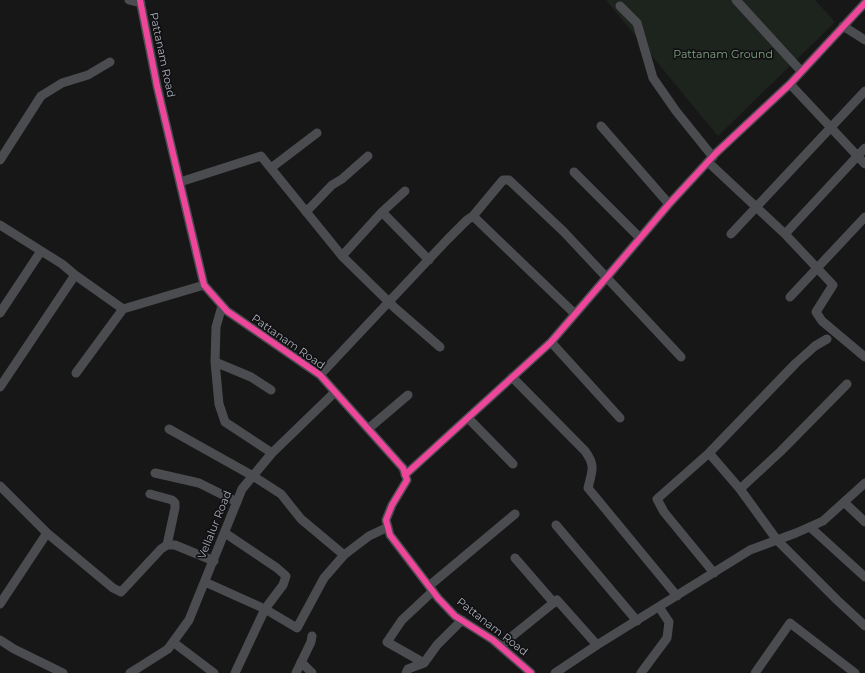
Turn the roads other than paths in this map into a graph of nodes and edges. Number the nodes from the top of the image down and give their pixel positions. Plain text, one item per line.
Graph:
1 (129, 0) edge
2 (736, 0) edge
3 (140, 1) edge
4 (865, 3) edge
5 (620, 6) dead end
6 (843, 26) junction
7 (865, 40) edge
8 (110, 62) dead end
9 (801, 71) junction
10 (790, 84) junction
11 (865, 91) edge
12 (601, 126) dead end
13 (830, 128) junction
14 (317, 133) dead end
15 (865, 148) edge
16 (368, 156) dead end
17 (857, 156) junction
18 (710, 159) junction
19 (0, 160) edge
20 (865, 164) edge
21 (271, 168) junction
22 (574, 172) dead end
23 (180, 182) junction
24 (405, 191) dead end
25 (669, 204) junction
26 (756, 207) junction
27 (306, 212) junction
28 (382, 212) junction
29 (473, 216) junction
30 (865, 217) edge
31 (1, 228) edge
32 (732, 234) dead end
33 (785, 234) junction
34 (640, 238) junction
35 (41, 251) junction
36 (342, 256) junction
37 (429, 260) junction
38 (817, 268) junction
39 (75, 275) junction
40 (608, 277) junction
41 (204, 285) junction
42 (790, 297) dead end
43 (389, 302) junction
44 (222, 306) junction
45 (123, 309) junction
46 (0, 313) edge
47 (575, 314) junction
48 (827, 339) dead end
49 (551, 342) junction
50 (440, 347) dead end
51 (681, 357) dead end
52 (865, 357) edge
53 (215, 362) junction
54 (76, 373) dead end
55 (320, 375) junction
56 (512, 377) junction
57 (847, 384) dead end
58 (0, 387) edge
59 (271, 390) dead end
60 (335, 392) junction
61 (408, 395) dead end
62 (468, 418) junction
63 (620, 418) dead end
64 (169, 429) dead end
65 (368, 429) junction
66 (272, 453) junction
67 (709, 453) junction
68 (513, 464) dead end
69 (155, 473) dead end
70 (405, 475) junction
71 (253, 476) junction
72 (865, 483) edge
73 (0, 486) edge
74 (740, 489) junction
75 (150, 494) dead end
76 (237, 502) junction
77 (844, 502) junction
78 (515, 514) dead end
79 (865, 522) edge
80 (556, 525) dead end
81 (388, 527) junction
82 (810, 527) junction
83 (225, 533) junction
84 (46, 534) junction
85 (777, 540) junction
86 (167, 545) junction
87 (344, 555) junction
88 (515, 558) dead end
89 (214, 561) junction
90 (714, 573) junction
91 (865, 577) edge
92 (205, 582) junction
93 (431, 589) junction
94 (677, 596) junction
95 (554, 603) junction
96 (0, 604) edge
97 (659, 607) junction
98 (265, 609) junction
99 (462, 620) junction
100 (636, 621) junction
101 (865, 626) edge
102 (312, 636) dead end
103 (0, 640) edge
104 (173, 642) junction
105 (597, 645) junction
106 (500, 646) junction
107 (301, 662) junction
108 (424, 663) junction
109 (63, 673) edge
110 (130, 673) edge
111 (214, 673) edge
112 (235, 673) edge
113 (296, 673) edge
114 (312, 673) edge
115 (406, 673) edge
116 (531, 673) edge
117 (555, 673) edge
118 (641, 673) edge
119 (755, 673) edge
120 (855, 673) edge

1 - 3 street
2 - 9 street
3 - 23 street, Pattanam Road
4 - 6 street
5 - 18 street
6 - 7 street
6 - 9 street
8 - 19 street
9 - 10 street
10 - 13 street
10 - 18 street
11 - 13 street
12 - 25 street
13 - 17 street
13 - 26 street
14 - 21 street
15 - 17 street
16 - 27 street
17 - 20 street
17 - 33 street
18 - 25 street
18 - 26 street
21 - 23 street
21 - 27 street
22 - 34 street
23 - 41 street, Pattanam Road
24 - 28 street
25 - 34 street
26 - 32 street
26 - 33 street
27 - 36 street
28 - 36 street
28 - 37 street
29 - 37 street
29 - 40 street
29 - 47 street
30 - 38 street
31 - 35 street
33 - 38 street
34 - 40 street
35 - 39 street
35 - 46 street
36 - 43 street
37 - 43 street
38 - 42 street
38 - 52 street
39 - 45 street
39 - 58 street
40 - 47 street
40 - 51 street
41 - 44 street, Pattanam Road
41 - 45 street
43 - 50 street
43 - 55 street
44 - 53 street
44 - 55 street, Pattanam Road
45 - 54 street
47 - 49 street
48 - 67 street
49 - 56 street
49 - 63 street
53 - 59 street
53 - 66 street
55 - 60 street, Pattanam Road
56 - 62 street
56 - 94 street
57 - 74 street
60 - 65 street, Pattanam Road
60 - 66 street, Vellalur Road
61 - 65 street
62 - 68 street
62 - 70 street
64 - 71 street
65 - 70 street, Pattanam Road
66 - 71 street, Vellalur Road
67 - 74 street
67 - 90 street
69 - 76 street
70 - 81 street
71 - 76 street, Vellalur Road
71 - 87 street
72 - 77 street
73 - 84 street
74 - 85 street
75 - 86 street
76 - 83 street, Vellalur Road
77 - 79 street
77 - 82 street
78 - 93 street
80 - 100 street
81 - 87 street
81 - 93 street, Pattanam Road
82 - 85 street
82 - 91 street
83 - 89 street, Vellalur Road
83 - 98 street
84 - 86 street
84 - 96 street
85 - 90 street
85 - 101 street
86 - 89 street
87 - 98 street
88 - 95 street
89 - 92 street, Vellalur Road
90 - 94 street
92 - 98 street
92 - 104 street, Vellalur Road
93 - 99 street, Pattanam Road
93 - 108 street
94 - 97 street
95 - 105 street
95 - 106 street
97 - 100 street
97 - 118 street
98 - 112 street
99 - 106 street, Pattanam Road
99 - 108 street
100 - 105 street
102 - 107 street
103 - 109 street
104 - 110 street, Vellalur Road
104 - 111 street
105 - 117 street
106 - 116 street, Pattanam Road
107 - 113 street
107 - 114 street
108 - 115 street
119 - 120 street

